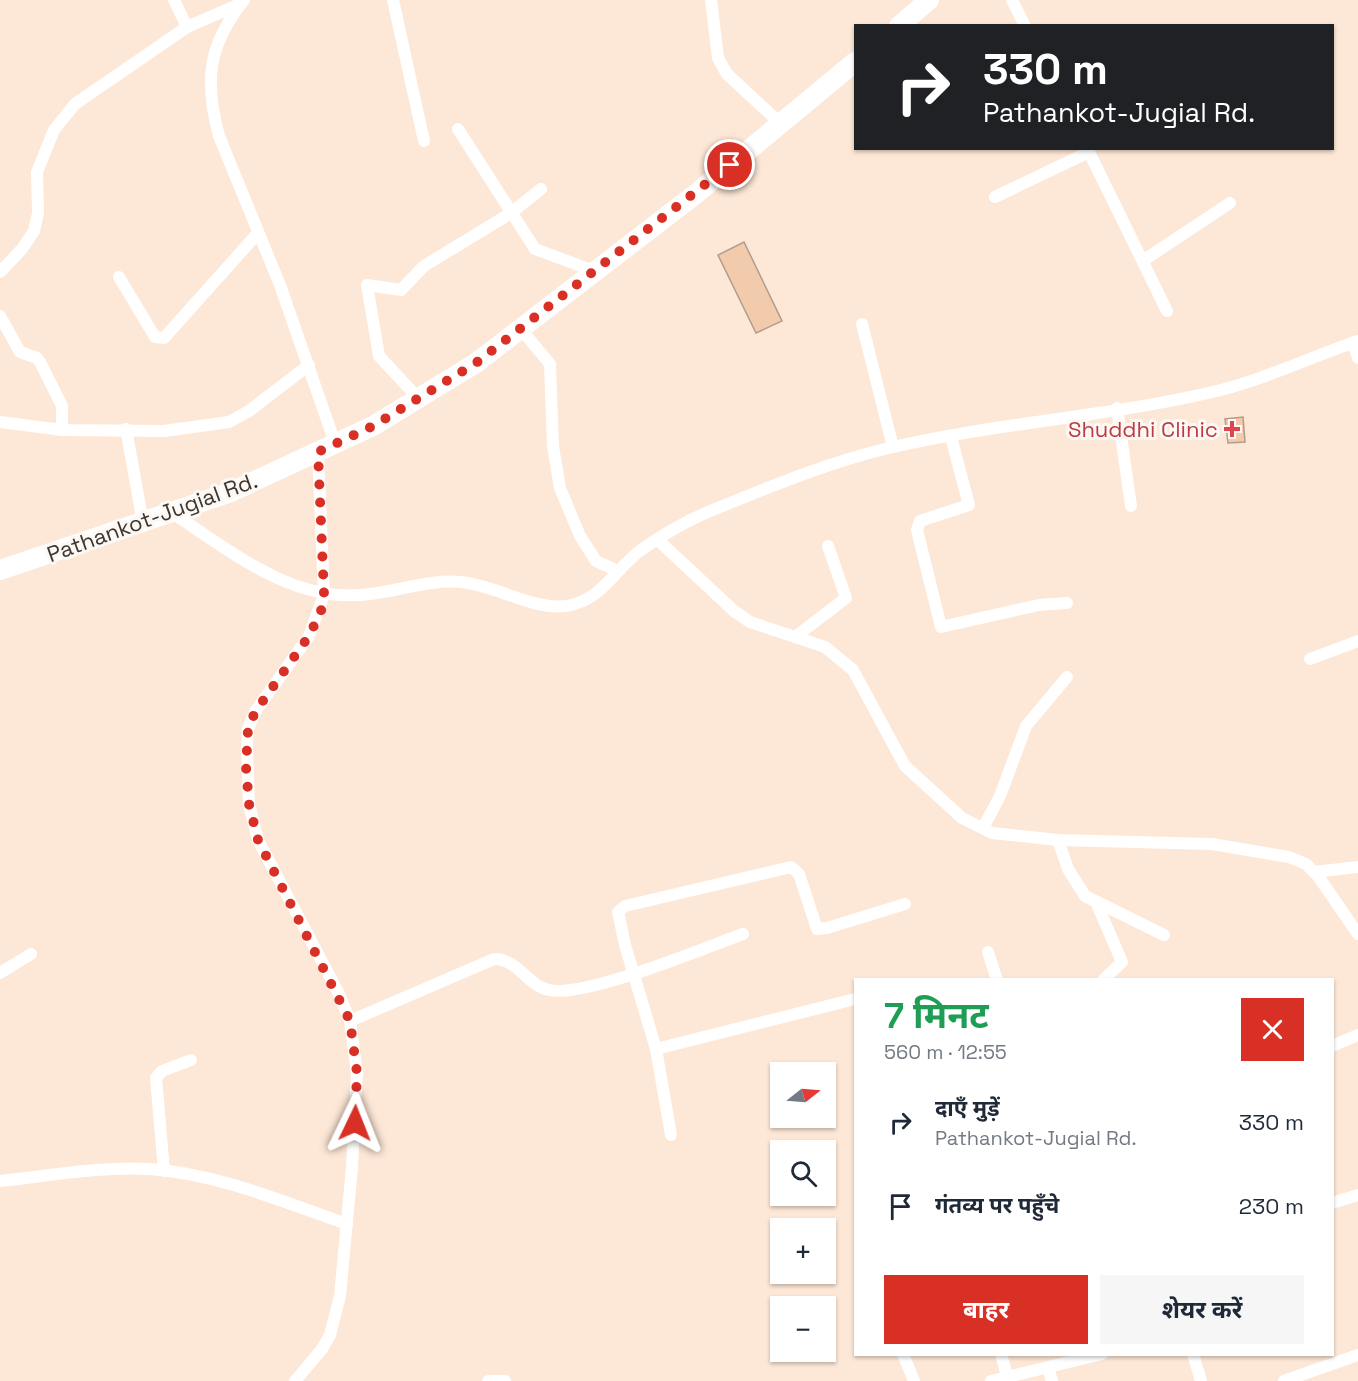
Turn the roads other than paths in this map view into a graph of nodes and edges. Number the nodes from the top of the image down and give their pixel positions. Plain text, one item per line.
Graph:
1 (174, 0) edge
2 (393, 0) edge
3 (711, 0) edge
4 (930, 0) edge
5 (1012, 0) edge
6 (242, 2) edge
7 (901, 24) edge
8 (1024, 24) edge
9 (187, 27) junction
10 (854, 63) edge
11 (780, 124) junction
12 (458, 129) dead end
13 (424, 141) dead end
14 (1088, 150) edge
15 (541, 189) dead end
16 (995, 197) dead end
17 (1230, 203) dead end
18 (512, 213) junction
19 (258, 233) junction
20 (1144, 260) junction
21 (594, 271) junction
22 (0, 272) edge
23 (119, 277) dead end
24 (1167, 311) dead end
25 (0, 316) edge
26 (862, 324) dead end
27 (520, 328) junction
28 (1355, 342) edge
29 (1358, 358) edge
30 (309, 365) junction
31 (418, 399) junction
32 (1117, 408) junction
33 (0, 422) edge
34 (126, 429) junction
35 (62, 430) junction
36 (951, 437) junction
37 (327, 447) junction
38 (893, 447) junction
39 (1131, 506) dead end
40 (172, 513) junction
41 (144, 523) junction
42 (658, 540) junction
43 (828, 546) dead end
44 (0, 570) edge
45 (618, 571) junction
46 (324, 594) junction
47 (1067, 603) dead end
48 (795, 637) junction
49 (1358, 641) edge
50 (1310, 659) dead end
51 (1067, 677) dead end
52 (983, 828) junction
53 (1058, 840) junction
54 (1358, 867) edge
55 (1314, 872) junction
56 (905, 904) dead end
57 (1096, 904) junction
58 (743, 934) dead end
59 (1358, 934) edge
60 (1164, 935) dead end
61 (988, 952) dead end
62 (31, 954) dead end
63 (0, 973) edge
64 (633, 974) junction
65 (996, 978) edge
66 (1105, 978) edge
67 (854, 999) edge
68 (350, 1021) junction
69 (1358, 1035) edge
70 (1334, 1045) edge
71 (656, 1049) junction
72 (191, 1060) dead end
73 (671, 1135) dead end
74 (164, 1171) junction
75 (0, 1181) edge
76 (1358, 1195) edge
77 (1334, 1202) edge
78 (347, 1224) junction
79 (1358, 1355) edge
80 (904, 1356) edge
81 (1002, 1356) edge
82 (1094, 1356) edge
83 (1193, 1356) edge
84 (1048, 1367) junction
85 (1007, 1377) junction
86 (1311, 1377) edge
87 (295, 1381) edge
88 (488, 1381) edge
89 (505, 1381) edge
90 (914, 1381) edge
91 (991, 1381) edge
92 (1052, 1381) edge
93 (1201, 1381) edge
94 (1284, 1381) edge

1 - 9 street
2 - 13 street
3 - 11 street
4 - 7 main road
5 - 8 street
6 - 9 street
6 - 19 street
9 - 22 street
10 - 11 main road, Pathankot-Jugial Rd.
11 - 21 main road, Pathankot-Jugial Rd.
12 - 18 street
14 - 16 street
14 - 20 street
15 - 18 street
17 - 20 street
18 - 21 street
18 - 31 street
19 - 23 street
19 - 30 street
20 - 24 street
21 - 27 main road, Pathankot-Jugial Rd.
25 - 35 street
26 - 38 street
27 - 31 main road, Pathankot-Jugial Rd.
27 - 45 street
28 - 29 street
28 - 32 street
30 - 34 street
30 - 37 street
31 - 37 main road, Pathankot-Jugial Rd.
32 - 36 street
32 - 39 street
33 - 35 street
34 - 35 street
34 - 41 street
36 - 38 street
36 - 47 street
37 - 40 main road, Pathankot-Jugial Rd.
37 - 46 street
38 - 42 street
40 - 41 main road, Pathankot-Jugial Rd.
40 - 46 street
41 - 44 main road, Pathankot-Jugial Rd.
42 - 45 street
42 - 48 street
43 - 48 street
45 - 46 street
46 - 68 street
48 - 52 street
49 - 50 street
51 - 52 street
52 - 53 street
53 - 55 street
53 - 57 street
54 - 55 street
55 - 59 street
56 - 64 street
57 - 60 street
57 - 66 street
58 - 64 street
61 - 65 street
62 - 63 street
64 - 68 street
64 - 71 street
67 - 71 street
68 - 78 street
69 - 70 street
71 - 73 street
72 - 74 street
74 - 75 street
74 - 78 street
76 - 77 street
78 - 87 street
79 - 86 street
80 - 90 street
81 - 85 street
82 - 84 street
83 - 93 street
84 - 85 street
84 - 92 street
85 - 91 street
86 - 94 street
88 - 89 street

